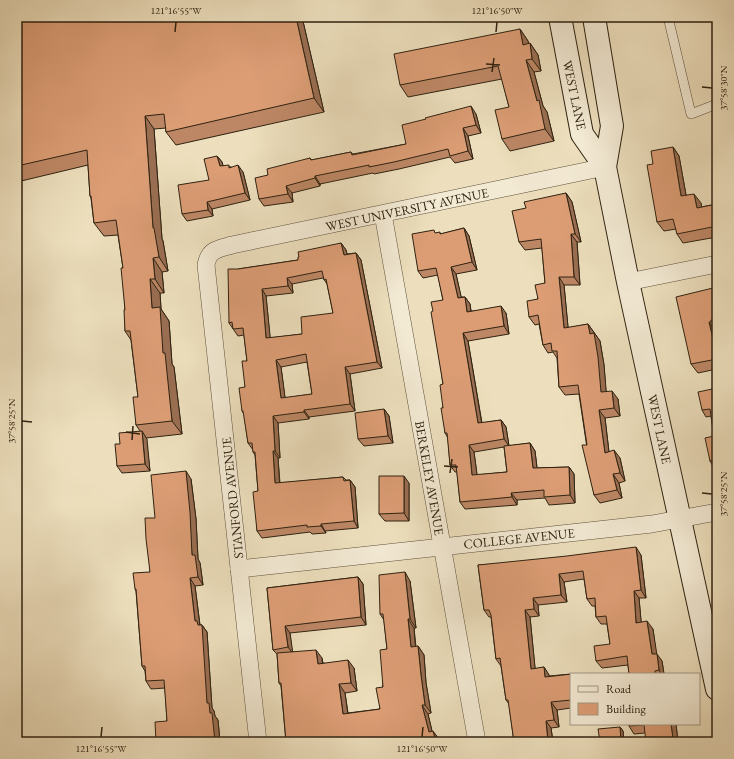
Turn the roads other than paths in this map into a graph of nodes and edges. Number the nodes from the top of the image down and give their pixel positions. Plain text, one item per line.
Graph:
1 (560, 17) edge
2 (594, 17) edge
3 (668, 17) edge
4 (717, 104) edge
5 (605, 167) junction
6 (383, 214) junction
7 (210, 254) joint
8 (717, 264) edge
9 (628, 282) junction
10 (717, 512) edge
11 (680, 518) junction
12 (442, 546) junction
13 (239, 569) junction
14 (717, 689) edge
15 (258, 742) edge
16 (477, 742) edge

1 - 5 main road, WEST LANE
2 - 5 main road, WEST LANE
3 - 4 lane
5 - 6 street, WEST UNIVERSITY AVENUE
5 - 9 main road, WEST LANE
6 - 7 street, WEST UNIVERSITY AVENUE
6 - 12 street, BERKELEY AVENUE
7 - 13 street, STANFORD AVENUE
8 - 9 street
9 - 11 main road, WEST LANE
10 - 11 street, COLLEGE AVENUE
11 - 12 street, COLLEGE AVENUE
11 - 14 main road, WEST LANE
12 - 13 street, COLLEGE AVENUE
12 - 16 street, BERKELEY AVENUE
13 - 15 street, STANFORD AVENUE

